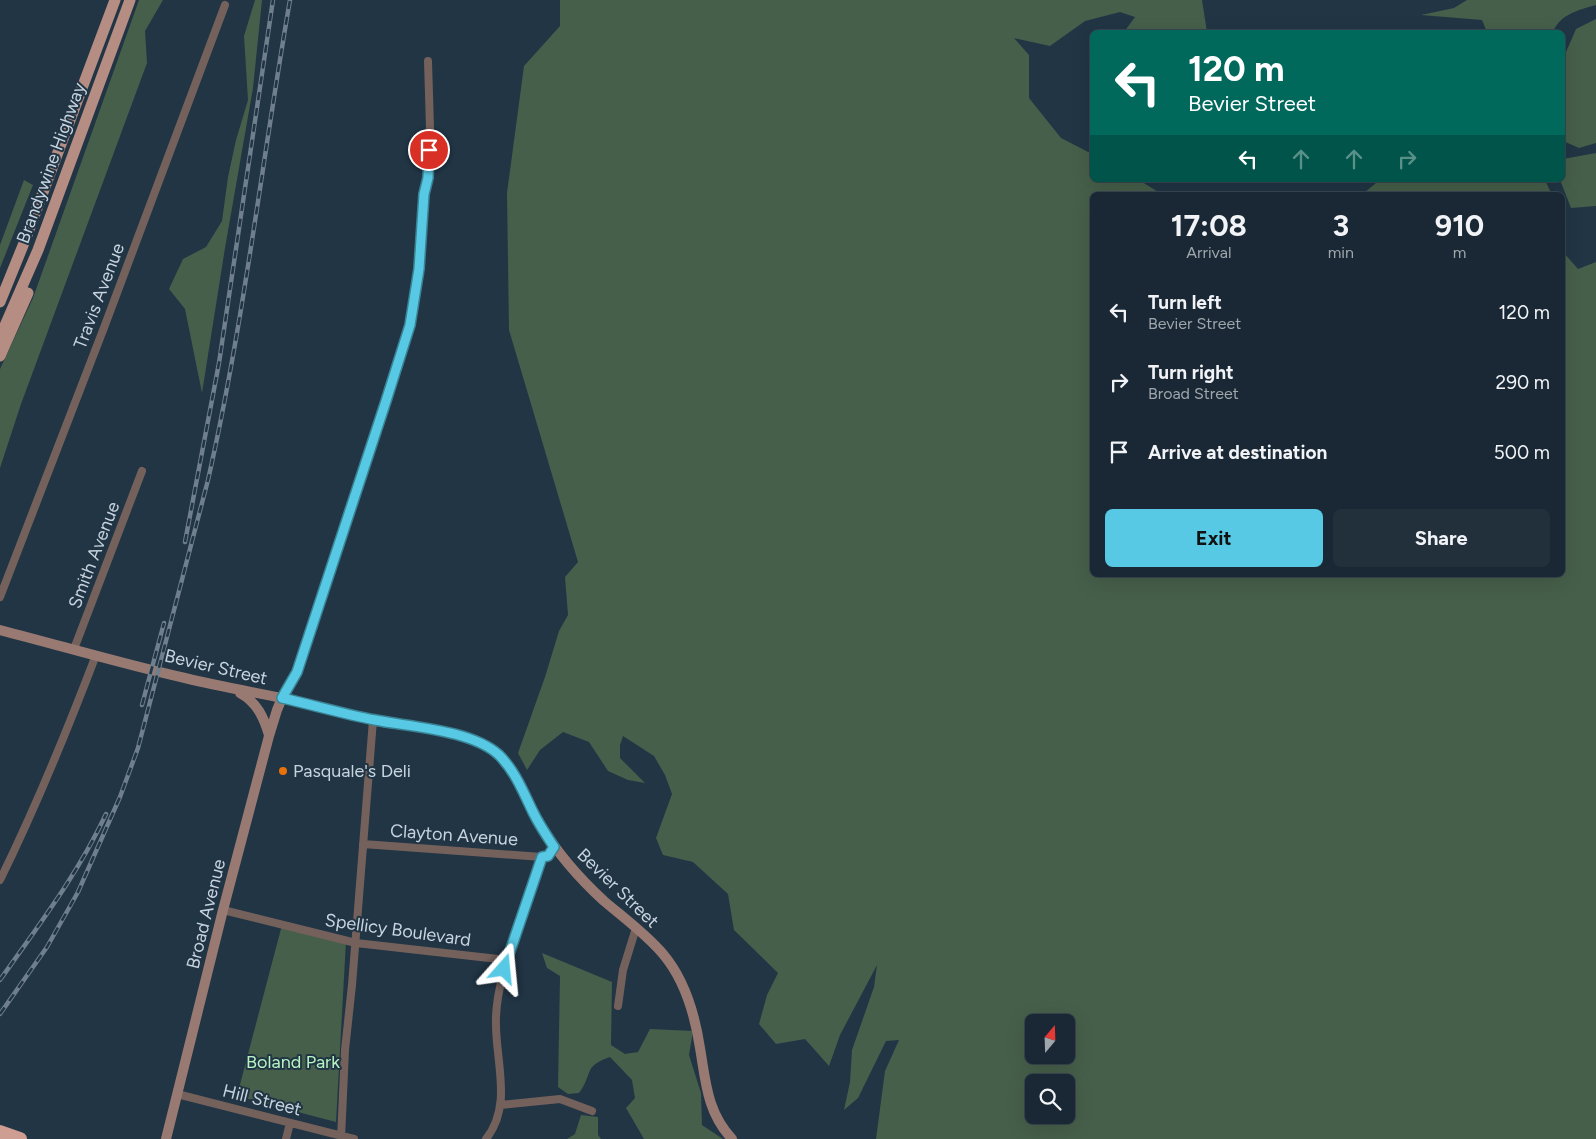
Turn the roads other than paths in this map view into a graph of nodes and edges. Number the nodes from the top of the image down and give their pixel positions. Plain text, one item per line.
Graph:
1 (115, 0) edge
2 (130, 0) edge
3 (225, 5) dead end
4 (428, 61) dead end
5 (48, 224) junction
6 (0, 302) edge
7 (0, 337) edge
8 (0, 356) edge
9 (142, 471) dead end
10 (0, 596) edge
11 (0, 630) edge
12 (74, 649) junction
13 (96, 655) junction
14 (225, 687) junction
15 (282, 698) junction
16 (374, 720) junction
17 (269, 736) junction
18 (363, 844) junction
19 (554, 847) junction
20 (542, 857) junction
21 (0, 880) edge
22 (223, 910) junction
23 (636, 928) junction
24 (356, 943) junction
25 (507, 960) junction
26 (618, 1006) dead end
27 (177, 1094) junction
28 (501, 1105) junction
29 (592, 1111) dead end
30 (290, 1123) junction
31 (0, 1132) edge
32 (341, 1137) edge
33 (20, 1139) edge
34 (166, 1139) edge
35 (286, 1139) edge
36 (354, 1139) edge
37 (486, 1139) edge
38 (732, 1139) edge

1 - 6 main road, Brandywine Highway
2 - 5 main road, Brandywine Highway
3 - 10 street, Travis Avenue
4 - 15 street
5 - 7 main road, Brandywine Highway
5 - 8 main road
9 - 12 street, Smith Avenue
11 - 12 main road, Bevier Street
12 - 13 main road, Bevier Street
13 - 14 main road, Bevier Street
13 - 21 street
14 - 15 main road, Bevier Street
14 - 17 main road
15 - 16 main road, Bevier Street
15 - 17 main road, Broad Avenue
16 - 18 street
16 - 19 main road, Bevier Street
17 - 22 main road, Broad Avenue
18 - 20 street, Clayton Avenue
18 - 24 street
19 - 20 street
19 - 23 main road, Bevier Street
20 - 25 street
22 - 24 street, Spellicy Boulevard
22 - 27 main road, Broad Avenue
23 - 26 street
23 - 38 main road, Bevier Street
24 - 25 street, Spellicy Boulevard
24 - 32 street
25 - 28 street
27 - 30 street, Hill Street
27 - 34 main road, Broad Avenue
28 - 29 street
28 - 37 street
30 - 32 street, Hill Street
30 - 35 street
31 - 33 highway
32 - 36 street

